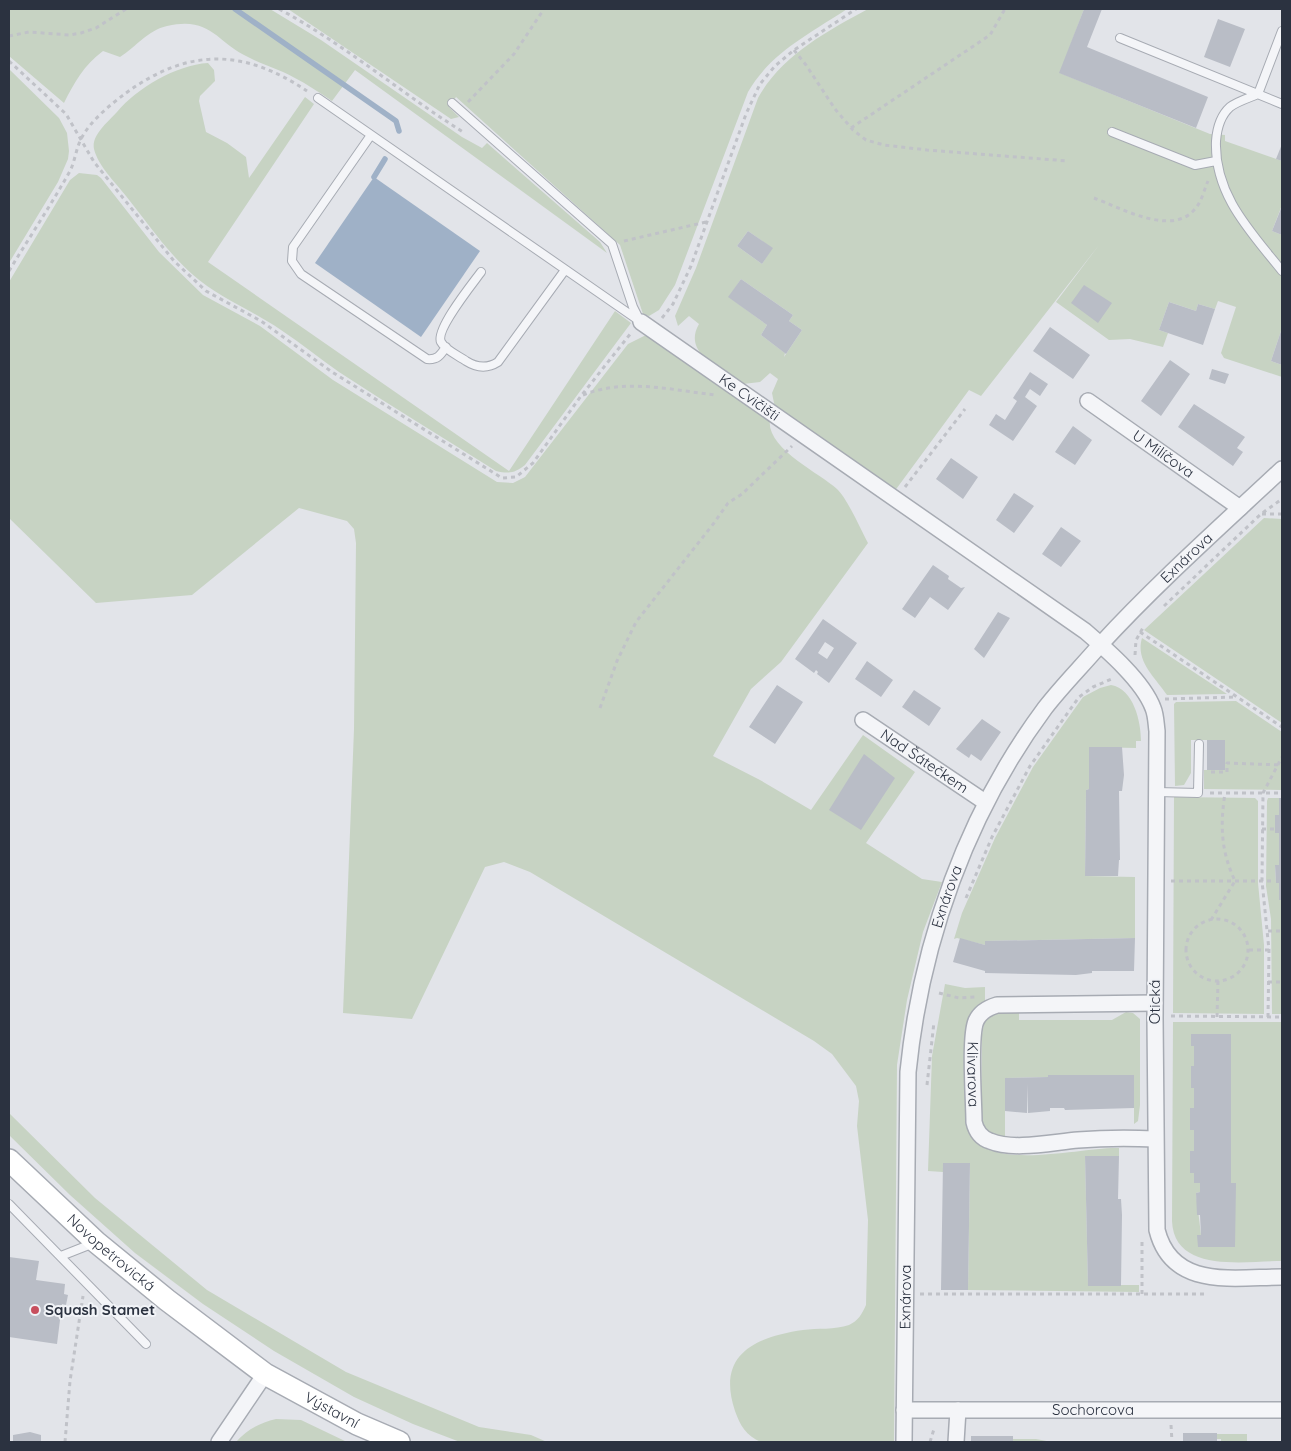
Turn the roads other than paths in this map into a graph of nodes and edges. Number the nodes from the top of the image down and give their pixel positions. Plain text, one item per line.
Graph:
1 (1282, 31) edge
2 (1120, 38) dead end
3 (1258, 94) junction
4 (318, 98) road end
5 (452, 103) dead end
6 (1282, 104) edge
7 (1112, 132) dead end
8 (371, 135) junction
9 (1216, 161) junction
10 (565, 270) junction
11 (1282, 271) edge
12 (481, 272) dead end
13 (641, 322) junction
14 (446, 347) junction
15 (1088, 400) dead end
16 (1282, 469) edge
17 (1240, 508) junction
18 (1100, 645) junction
19 (863, 720) dead end
20 (1199, 744) dead end
21 (1157, 792) junction
22 (986, 802) junction
23 (1155, 1003) junction
24 (1155, 1139) junction
25 (10, 1165) edge
26 (9, 1204) edge
27 (96, 1242) junction
28 (61, 1256) junction
29 (1282, 1277) edge
30 (146, 1344) dead end
31 (266, 1374) junction
32 (904, 1410) junction
33 (958, 1410) junction
34 (1282, 1410) edge
35 (219, 1442) edge
36 (399, 1442) edge
37 (904, 1442) edge
38 (956, 1442) edge

1 - 3 lane
2 - 3 lane
3 - 6 lane
3 - 9 lane
4 - 8 lane
5 - 13 lane
7 - 9 lane
8 - 10 lane
8 - 14 lane
9 - 11 lane
10 - 13 lane
10 - 14 lane
12 - 14 lane
13 - 18 street, Ke Cvičišti
15 - 17 street, U Milíčova
16 - 17 street, Exnárova
17 - 18 street, Exnárova
18 - 21 street, Otická
18 - 22 street, Exnárova
19 - 22 street, Nad Šátečkem
20 - 21 lane
21 - 23 street, Otická
22 - 32 street, Exnárova
23 - 24 street, Otická
23 - 24 street, Klivarova
24 - 29 street, Otická
25 - 27 main road, Novopetrovická
26 - 28 lane
27 - 28 lane
27 - 31 main road, Novopetrovická
28 - 30 lane
31 - 35 street
31 - 36 main road, Výstavní
32 - 33 street, Sochorcova
32 - 37 street, Exnárova
33 - 34 street, Sochorcova
33 - 38 street

